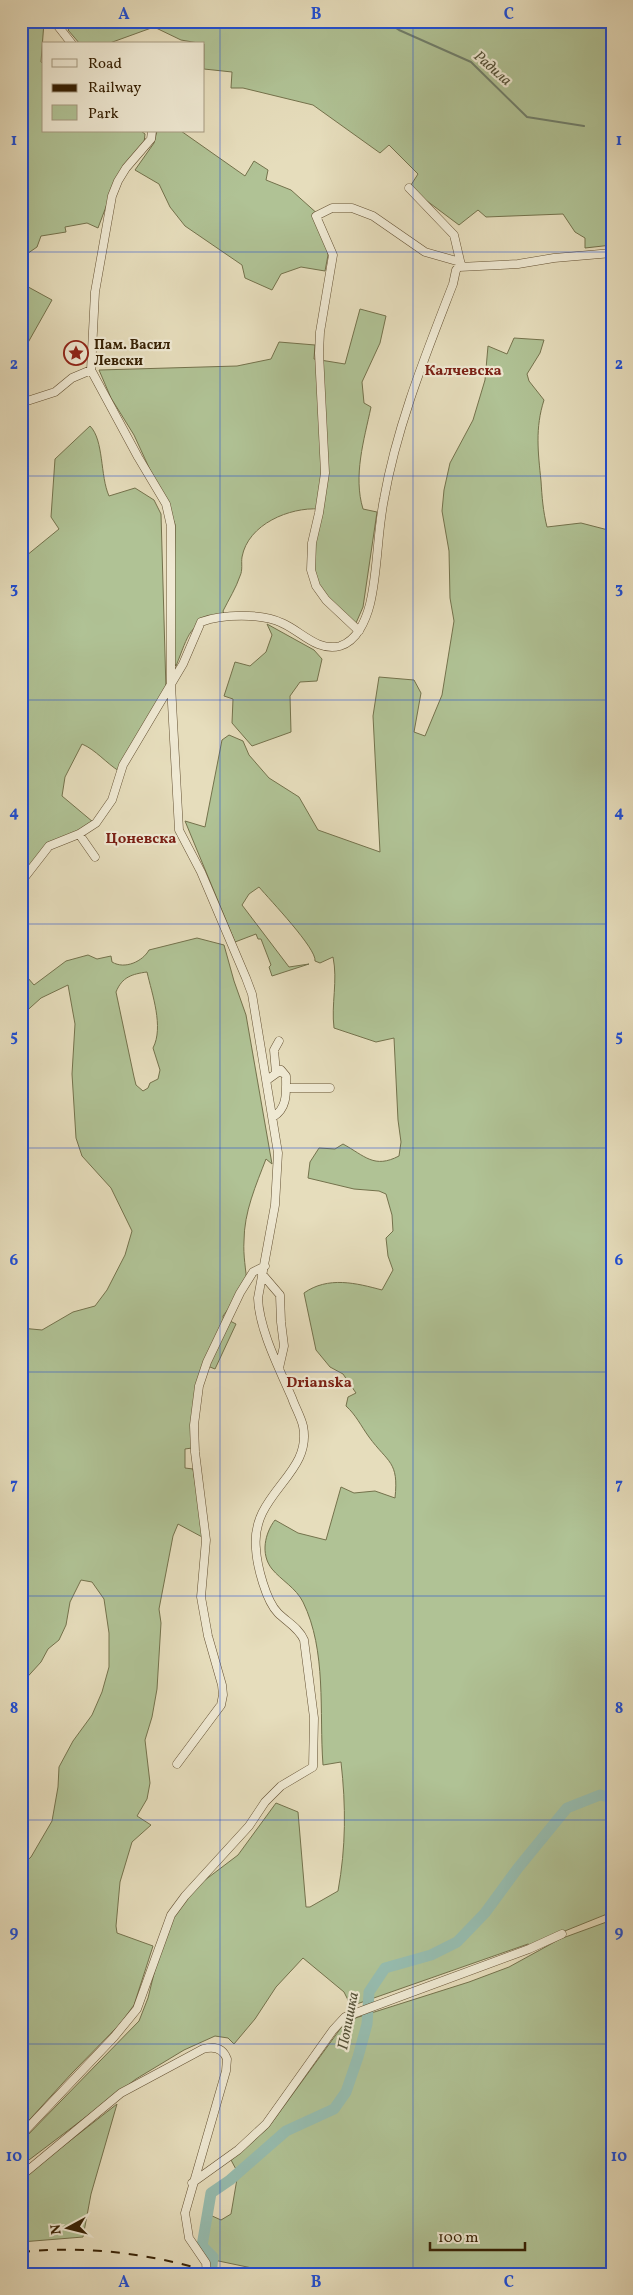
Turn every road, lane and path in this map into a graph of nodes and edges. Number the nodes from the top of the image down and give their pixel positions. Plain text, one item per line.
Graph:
1 (33, 21) edge
2 (54, 21) edge
3 (21, 28) edge
4 (70, 42) edge
5 (152, 132) edge
6 (409, 188) dead end
7 (612, 253) edge
8 (460, 265) junction
9 (91, 370) junction
10 (21, 403) edge
11 (612, 536) edge
12 (612, 561) edge
13 (359, 631) junction
14 (170, 685) junction
15 (79, 834) junction
16 (95, 857) dead end
17 (21, 882) edge
18 (279, 1041) dead end
19 (276, 1073) junction
20 (267, 1080) junction
21 (286, 1088) junction
22 (330, 1088) dead end
23 (273, 1117) junction
24 (264, 1266) junction
25 (262, 1274) junction
26 (279, 1368) junction
27 (177, 1764) dead end
28 (562, 1934) dead end
29 (21, 2135) edge
30 (21, 2176) edge
31 (192, 2183) junction
32 (207, 2274) edge

1 - 3 street
2 - 4 street
5 - 9 street
6 - 8 street
7 - 8 street
8 - 13 street
8 - 13 street
9 - 10 street
9 - 14 street
11 - 12 street
13 - 14 street
14 - 15 street
14 - 20 street
15 - 16 street
15 - 17 street
18 - 19 street
19 - 20 street
19 - 21 street
20 - 23 street
21 - 22 street
21 - 23 street
23 - 24 street
24 - 25 street
24 - 27 street
25 - 26 street
25 - 26 street
26 - 29 street
28 - 31 street
30 - 31 street
31 - 32 street

